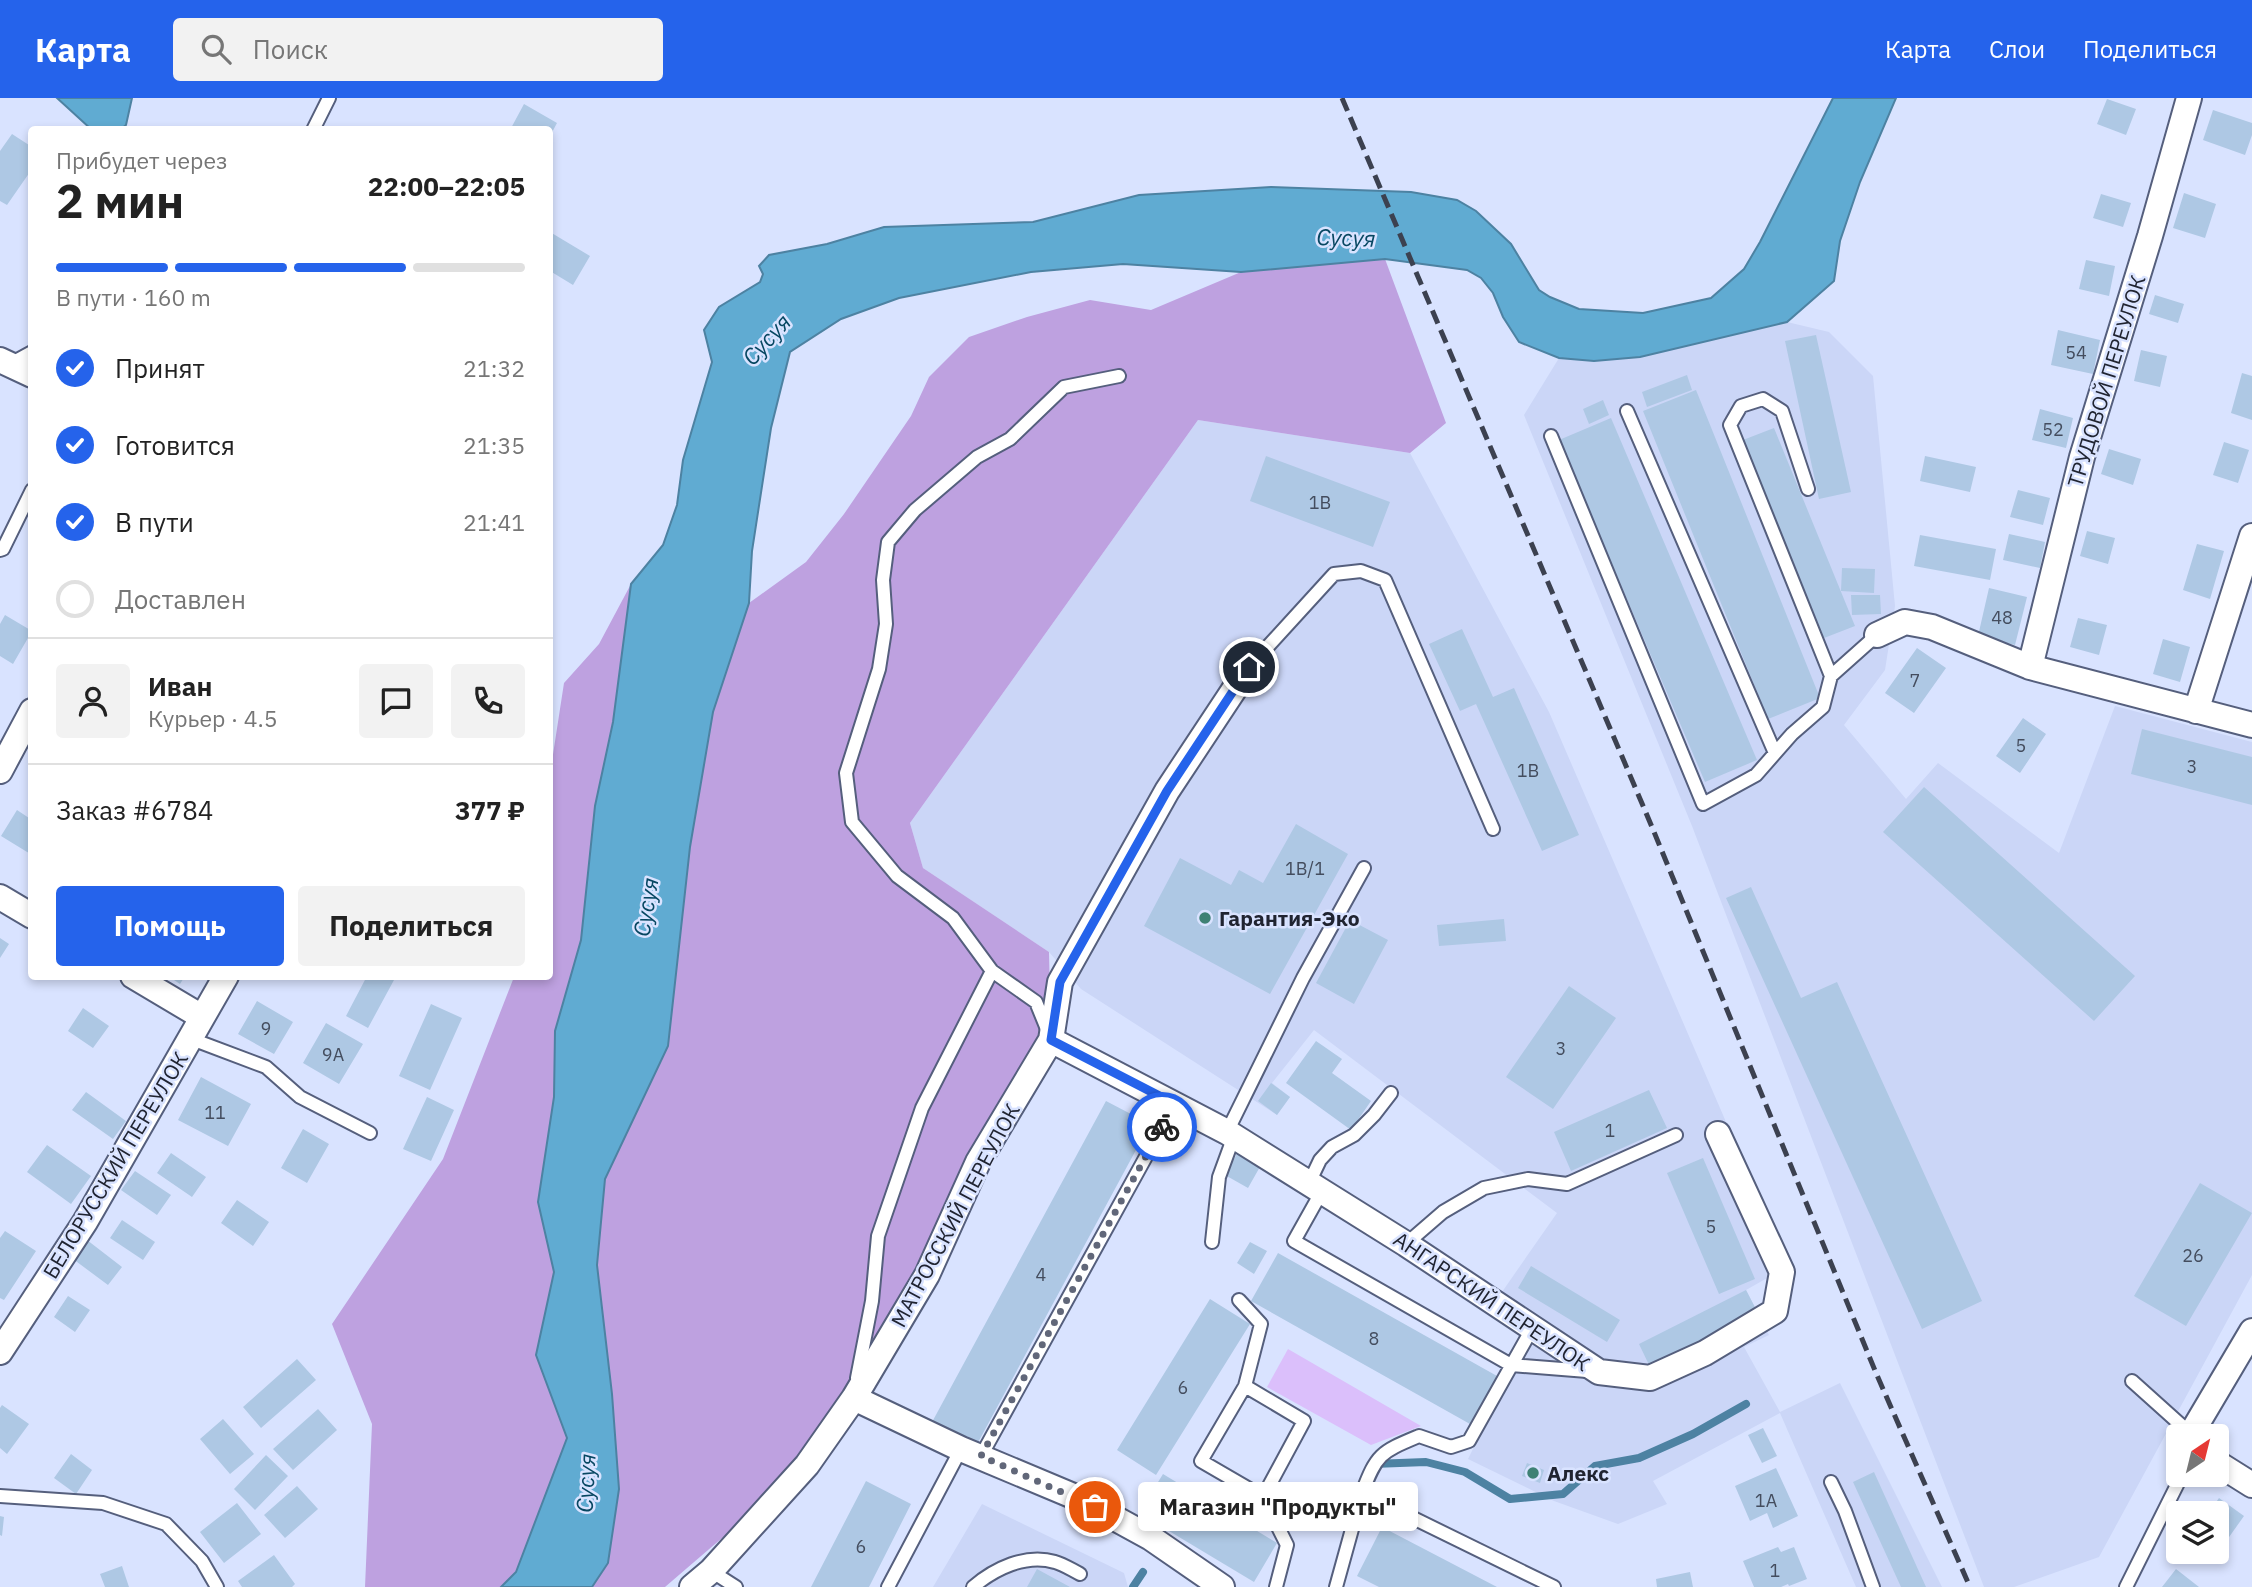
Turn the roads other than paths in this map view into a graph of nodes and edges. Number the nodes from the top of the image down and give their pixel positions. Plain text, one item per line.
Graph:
1 (329, 98) edge
2 (2189, 98) edge
3 (315, 126) edge
4 (28, 355) edge
5 (14, 366) edge
6 (1118, 376) dead end
7 (1627, 411) dead end
8 (1551, 436) dead end
9 (1808, 489) dead end
10 (28, 498) edge
11 (2252, 536) edge
12 (0, 550) edge
13 (1877, 635) joint
14 (1249, 667) joint
15 (2030, 667) junction
16 (1831, 676) junction
17 (2196, 711) junction
18 (28, 718) edge
19 (2252, 725) edge
20 (1775, 753) junction
21 (0, 771) edge
22 (1493, 830) dead end
23 (1364, 868) dead end
24 (0, 897) edge
25 (28, 914) edge
26 (992, 971) junction
27 (138, 980) edge
28 (224, 980) edge
29 (196, 1028) junction
30 (1051, 1040) junction
31 (1391, 1093) dead end
32 (1175, 1104) junction
33 (370, 1133) dead end
34 (1718, 1133) dead end
35 (1230, 1134) junction
36 (1676, 1135) dead end
37 (1316, 1187) junction
38 (1212, 1242) dead end
39 (1406, 1244) junction
40 (1239, 1300) dead end
41 (1533, 1327) junction
42 (2252, 1331) edge
43 (0, 1352) edge
44 (1511, 1365) junction
45 (1599, 1372) junction
46 (2132, 1381) dead end
47 (1245, 1386) junction
48 (853, 1398) junction
49 (2180, 1424) edge
50 (2198, 1424) edge
51 (971, 1453) junction
52 (2230, 1471) edge
53 (1831, 1482) dead end
54 (2252, 1485) edge
55 (2176, 1488) edge
56 (1363, 1493) junction
57 (0, 1496) edge
58 (1263, 1497) junction
59 (711, 1570) junction
60 (1080, 1574) dead end
61 (217, 1587) edge
62 (692, 1587) edge
63 (736, 1587) edge
64 (888, 1587) edge
65 (973, 1587) edge
66 (1222, 1587) edge
67 (1276, 1587) edge
68 (1336, 1587) edge
69 (1554, 1587) edge
70 (1873, 1587) edge
71 (2126, 1587) edge

1 - 3 lane
2 - 15 street, ТРУДОВОЙ ПЕРЕУЛОК
4 - 5 lane
6 - 26 lane
7 - 20 lane
8 - 20 lane
9 - 16 lane
10 - 12 lane
11 - 17 street
13 - 15 street
13 - 16 lane
14 - 22 lane
14 - 30 street, МАТРОССКИЙ ПЕРЕУЛОК
15 - 17 street
16 - 20 lane
17 - 19 street
18 - 21 street
23 - 35 lane
24 - 25 street
26 - 30 lane
26 - 48 lane
27 - 29 street
28 - 29 street, БЕЛОРУССКИЙ ПЕРЕУЛОК
29 - 33 lane
29 - 43 street, БЕЛОРУССКИЙ ПЕРЕУЛОК
30 - 32 street, АНГАРСКИЙ ПЕРЕУЛОК
30 - 48 street, МАТРОССКИЙ ПЕРЕУЛОК
31 - 37 lane
32 - 35 street, АНГАРСКИЙ ПЕРЕУЛОК
32 - 51 lane
34 - 45 street, АНГАРСКИЙ ПЕРЕУЛОК
35 - 37 street, АНГАРСКИЙ ПЕРЕУЛОК
35 - 38 lane
36 - 39 lane
37 - 39 street, АНГАРСКИЙ ПЕРЕУЛОК
37 - 44 lane
39 - 41 street, АНГАРСКИЙ ПЕРЕУЛОК
40 - 47 lane
41 - 44 lane
41 - 45 street, АНГАРСКИЙ ПЕРЕУЛОК
42 - 50 street
44 - 45 lane
44 - 56 lane
46 - 49 lane
47 - 58 lane
47 - 58 lane
48 - 51 street
48 - 59 street, МАТРОССКИЙ ПЕРЕУЛОК
51 - 64 lane
51 - 66 street
52 - 54 street
53 - 70 lane
55 - 71 lane
56 - 58 lane
56 - 68 lane
56 - 69 lane
57 - 61 lane
58 - 67 lane
59 - 62 street, МАТРОССКИЙ ПЕРЕУЛОК
59 - 63 lane
60 - 65 lane

